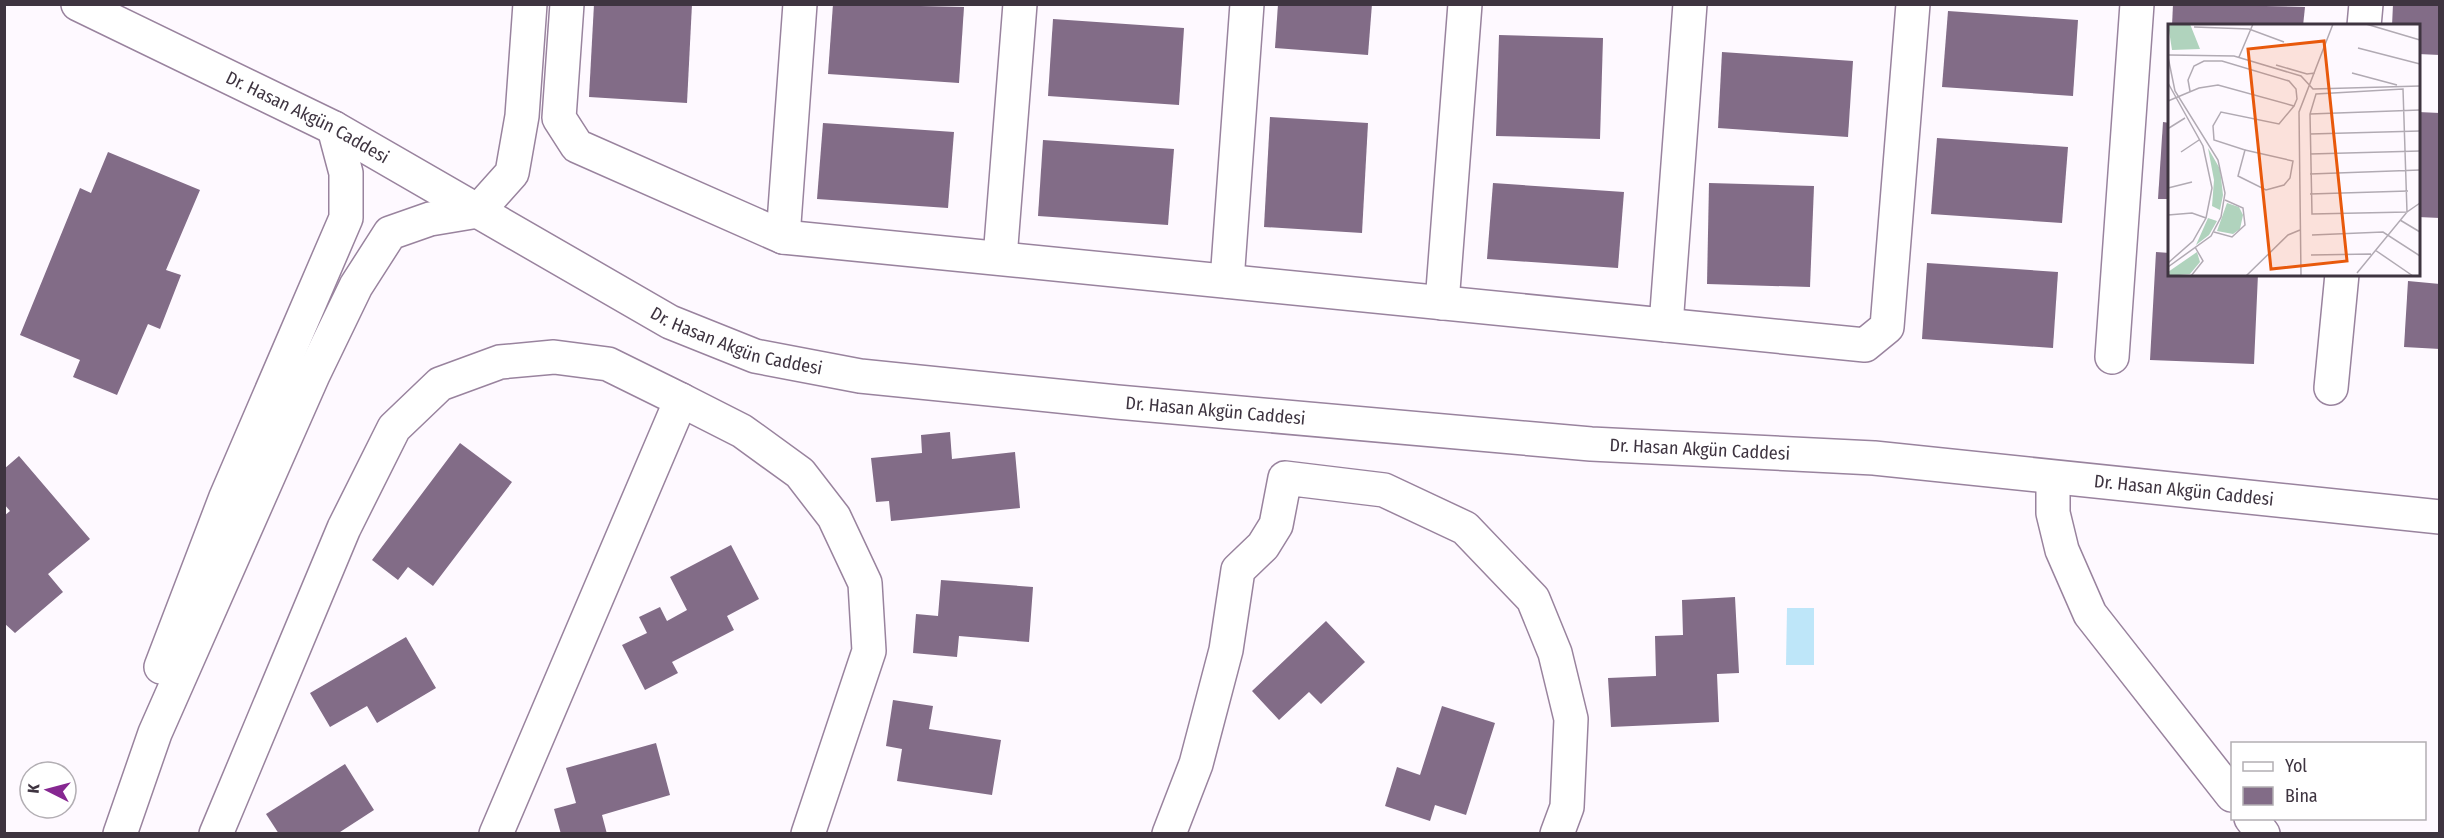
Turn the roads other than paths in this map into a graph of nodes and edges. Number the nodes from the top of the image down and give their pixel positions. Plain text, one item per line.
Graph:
1 (78, 4) edge
2 (530, 4) edge
3 (567, 4) edge
4 (800, 4) edge
5 (1020, 4) edge
6 (1247, 4) edge
7 (1465, 4) edge
8 (1690, 4) edge
9 (1913, 4) edge
10 (2137, 4) edge
11 (2366, 4) edge
12 (2364, 24) edge
13 (334, 128) junction
14 (478, 211) junction
15 (783, 237) junction
16 (1000, 258) junction
17 (2342, 276) edge
18 (1227, 281) junction
19 (1443, 303) junction
20 (1666, 325) junction
21 (2112, 357) dead end
22 (2331, 388) dead end
23 (681, 400) junction
24 (2053, 478) junction
25 (2439, 517) edge
26 (2231, 794) edge
27 (2252, 820) edge
28 (97, 834) edge
29 (120, 834) edge
30 (216, 834) edge
31 (496, 834) edge
32 (808, 834) edge
33 (1169, 834) edge
34 (1557, 834) edge
35 (2263, 834) edge

1 - 13 street, Dr. Hasan Akgün Caddesi
2 - 14 street
3 - 15 street
4 - 15 street
5 - 16 street
6 - 18 street
7 - 19 street
8 - 20 street
9 - 20 street
10 - 21 street
11 - 12 street
13 - 14 street, Dr. Hasan Akgün Caddesi
13 - 28 street
14 - 24 street, Dr. Hasan Akgün Caddesi
14 - 29 street
15 - 16 street
16 - 18 street
17 - 22 street
18 - 19 street
19 - 20 street
23 - 30 street
23 - 31 street
23 - 32 street
24 - 25 street, Dr. Hasan Akgün Caddesi
24 - 26 street
27 - 35 street
33 - 34 street

